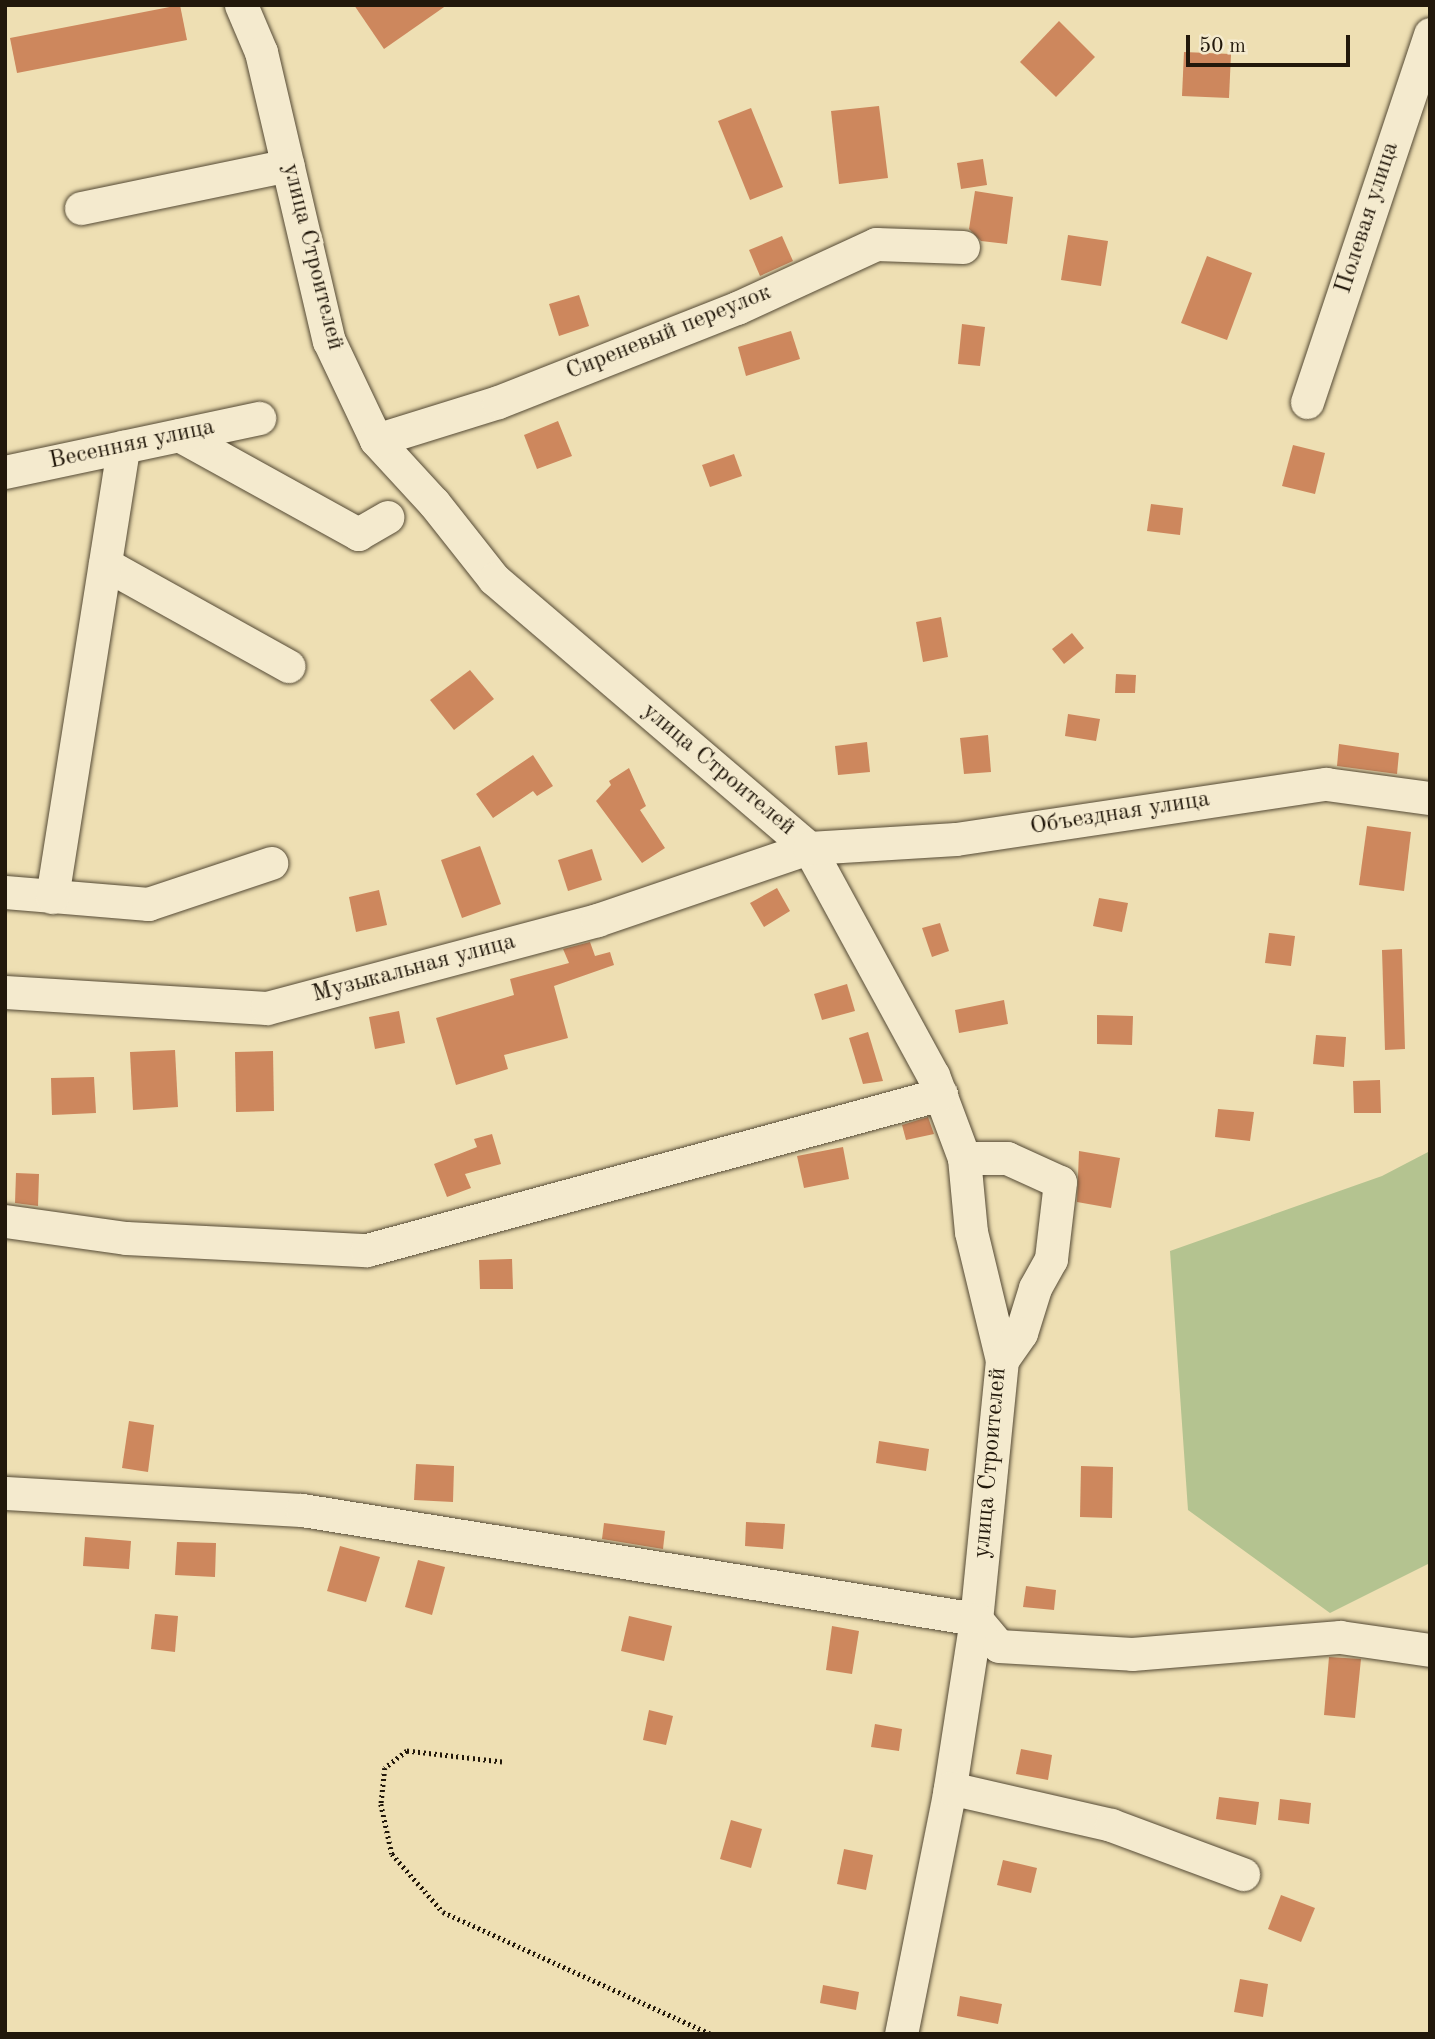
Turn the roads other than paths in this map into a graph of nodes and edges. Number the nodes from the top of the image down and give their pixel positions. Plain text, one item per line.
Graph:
1 (242, 5) edge
2 (1430, 34) edge
3 (1417, 111) edge
4 (288, 165) junction
5 (81, 208) dead end
6 (963, 247) dead end
7 (1307, 402) dead end
8 (259, 418) dead end
9 (179, 435) junction
10 (376, 440) junction
11 (123, 447) junction
12 (5, 472) edge
13 (388, 517) dead end
14 (105, 564) junction
15 (288, 666) dead end
16 (1430, 798) edge
17 (809, 848) junction
18 (271, 863) dead end
19 (5, 892) edge
20 (52, 897) junction
21 (5, 992) edge
22 (941, 1094) junction
23 (964, 1158) junction
24 (5, 1221) edge
25 (1002, 1360) junction
26 (5, 1493) edge
27 (976, 1619) junction
28 (1430, 1650) edge
29 (950, 1788) junction
30 (1243, 1874) dead end
31 (901, 2034) edge

1 - 4 street, улица Строителей
2 - 3 street, Полевая улица
3 - 7 street, Полевая улица
4 - 5 street
4 - 10 street, улица Строителей
6 - 10 street, Сиреневый переулок
8 - 9 street, Весенняя улица
9 - 11 street, Весенняя улица
9 - 13 street
10 - 17 street, улица Строителей
11 - 12 street, Весенняя улица
11 - 14 street
14 - 15 street
14 - 20 street
16 - 17 street, Объездная улица
17 - 21 street, Музыкальная улица
17 - 22 street, улица Строителей
18 - 20 street
19 - 20 street
22 - 23 street, улица Строителей
22 - 24 street
23 - 25 street, улица Строителей
23 - 25 street
25 - 27 street, улица Строителей
26 - 27 street
27 - 28 street
27 - 29 street, улица Строителей
29 - 30 street
29 - 31 street, улица Строителей

